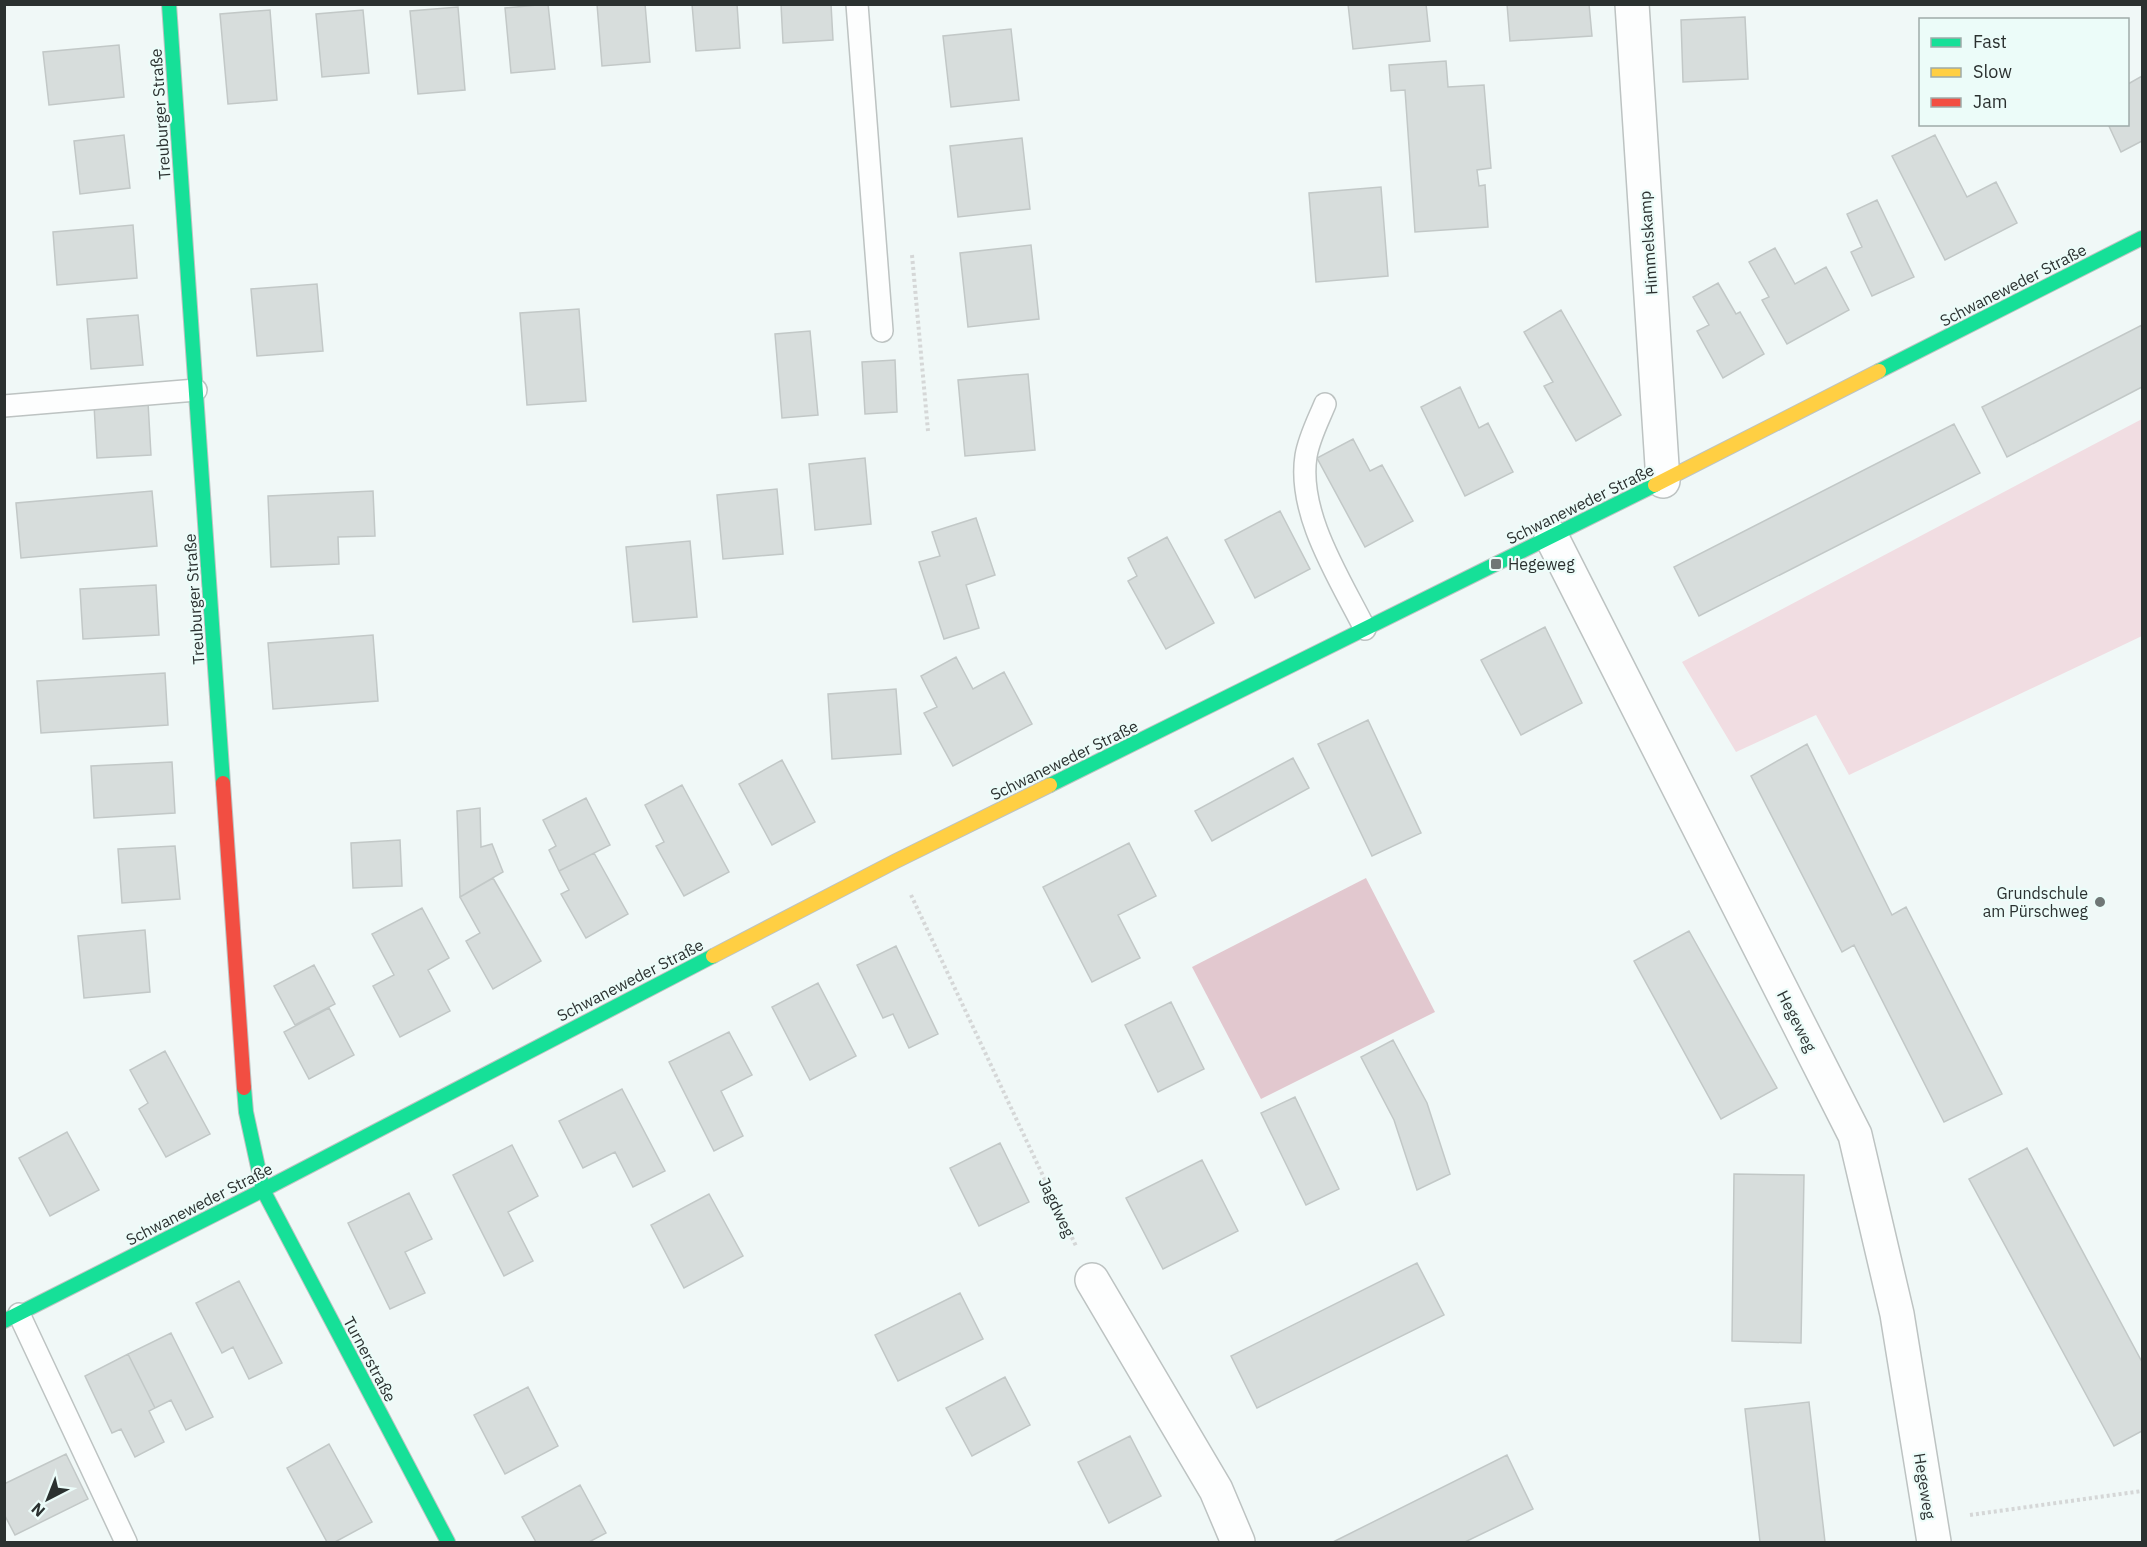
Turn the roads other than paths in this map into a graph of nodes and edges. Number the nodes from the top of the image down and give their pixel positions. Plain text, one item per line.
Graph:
1 (169, 4) edge
2 (857, 4) edge
3 (1632, 4) edge
4 (2142, 238) edge
5 (882, 331) dead end
6 (196, 390) junction
7 (1325, 404) dead end
8 (4, 406) edge
9 (1663, 481) junction
10 (1551, 536) junction
11 (1365, 629) junction
12 (263, 1190) junction
13 (1092, 1280) road end
14 (12, 1317) edge
15 (1932, 1532) edge
16 (126, 1542) edge
17 (447, 1542) edge
18 (1238, 1542) edge

1 - 6 main road, Treuburger Straße
2 - 5 lane
3 - 9 street, Himmelskamp
4 - 9 main road, Schwaneweder Straße
6 - 8 lane
6 - 12 main road, Treuburger Straße
7 - 11 lane
9 - 10 main road, Schwaneweder Straße
10 - 11 main road, Schwaneweder Straße
10 - 15 street, Hegeweg
11 - 12 main road, Schwaneweder Straße
12 - 14 main road, Schwaneweder Straße
12 - 17 main road, Turnerstraße
13 - 18 street
14 - 16 lane

